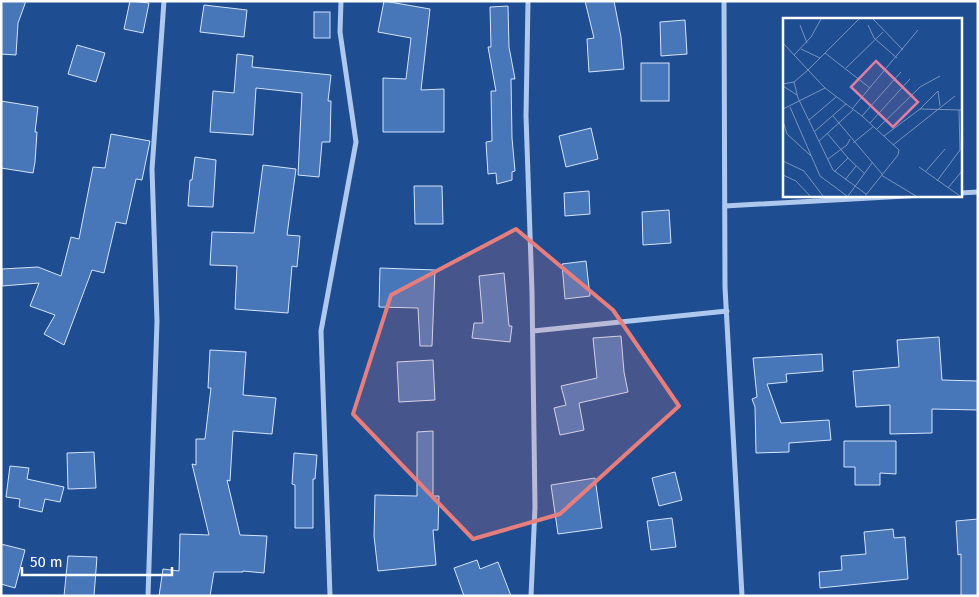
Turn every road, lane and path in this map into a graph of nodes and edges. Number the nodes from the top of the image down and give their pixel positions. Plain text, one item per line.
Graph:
1 (164, 1) edge
2 (341, 1) edge
3 (528, 1) edge
4 (724, 1) edge
5 (978, 192) edge
6 (962, 193) edge
7 (906, 196) edge
8 (725, 206) junction
9 (727, 311) junction
10 (533, 330) junction
11 (148, 596) edge
12 (330, 596) edge
13 (531, 596) edge
14 (742, 596) edge

1 - 11 street
2 - 12 street
3 - 10 street
4 - 8 street
5 - 6 street
7 - 8 street
8 - 9 street
9 - 10 street
9 - 14 street
10 - 13 street

